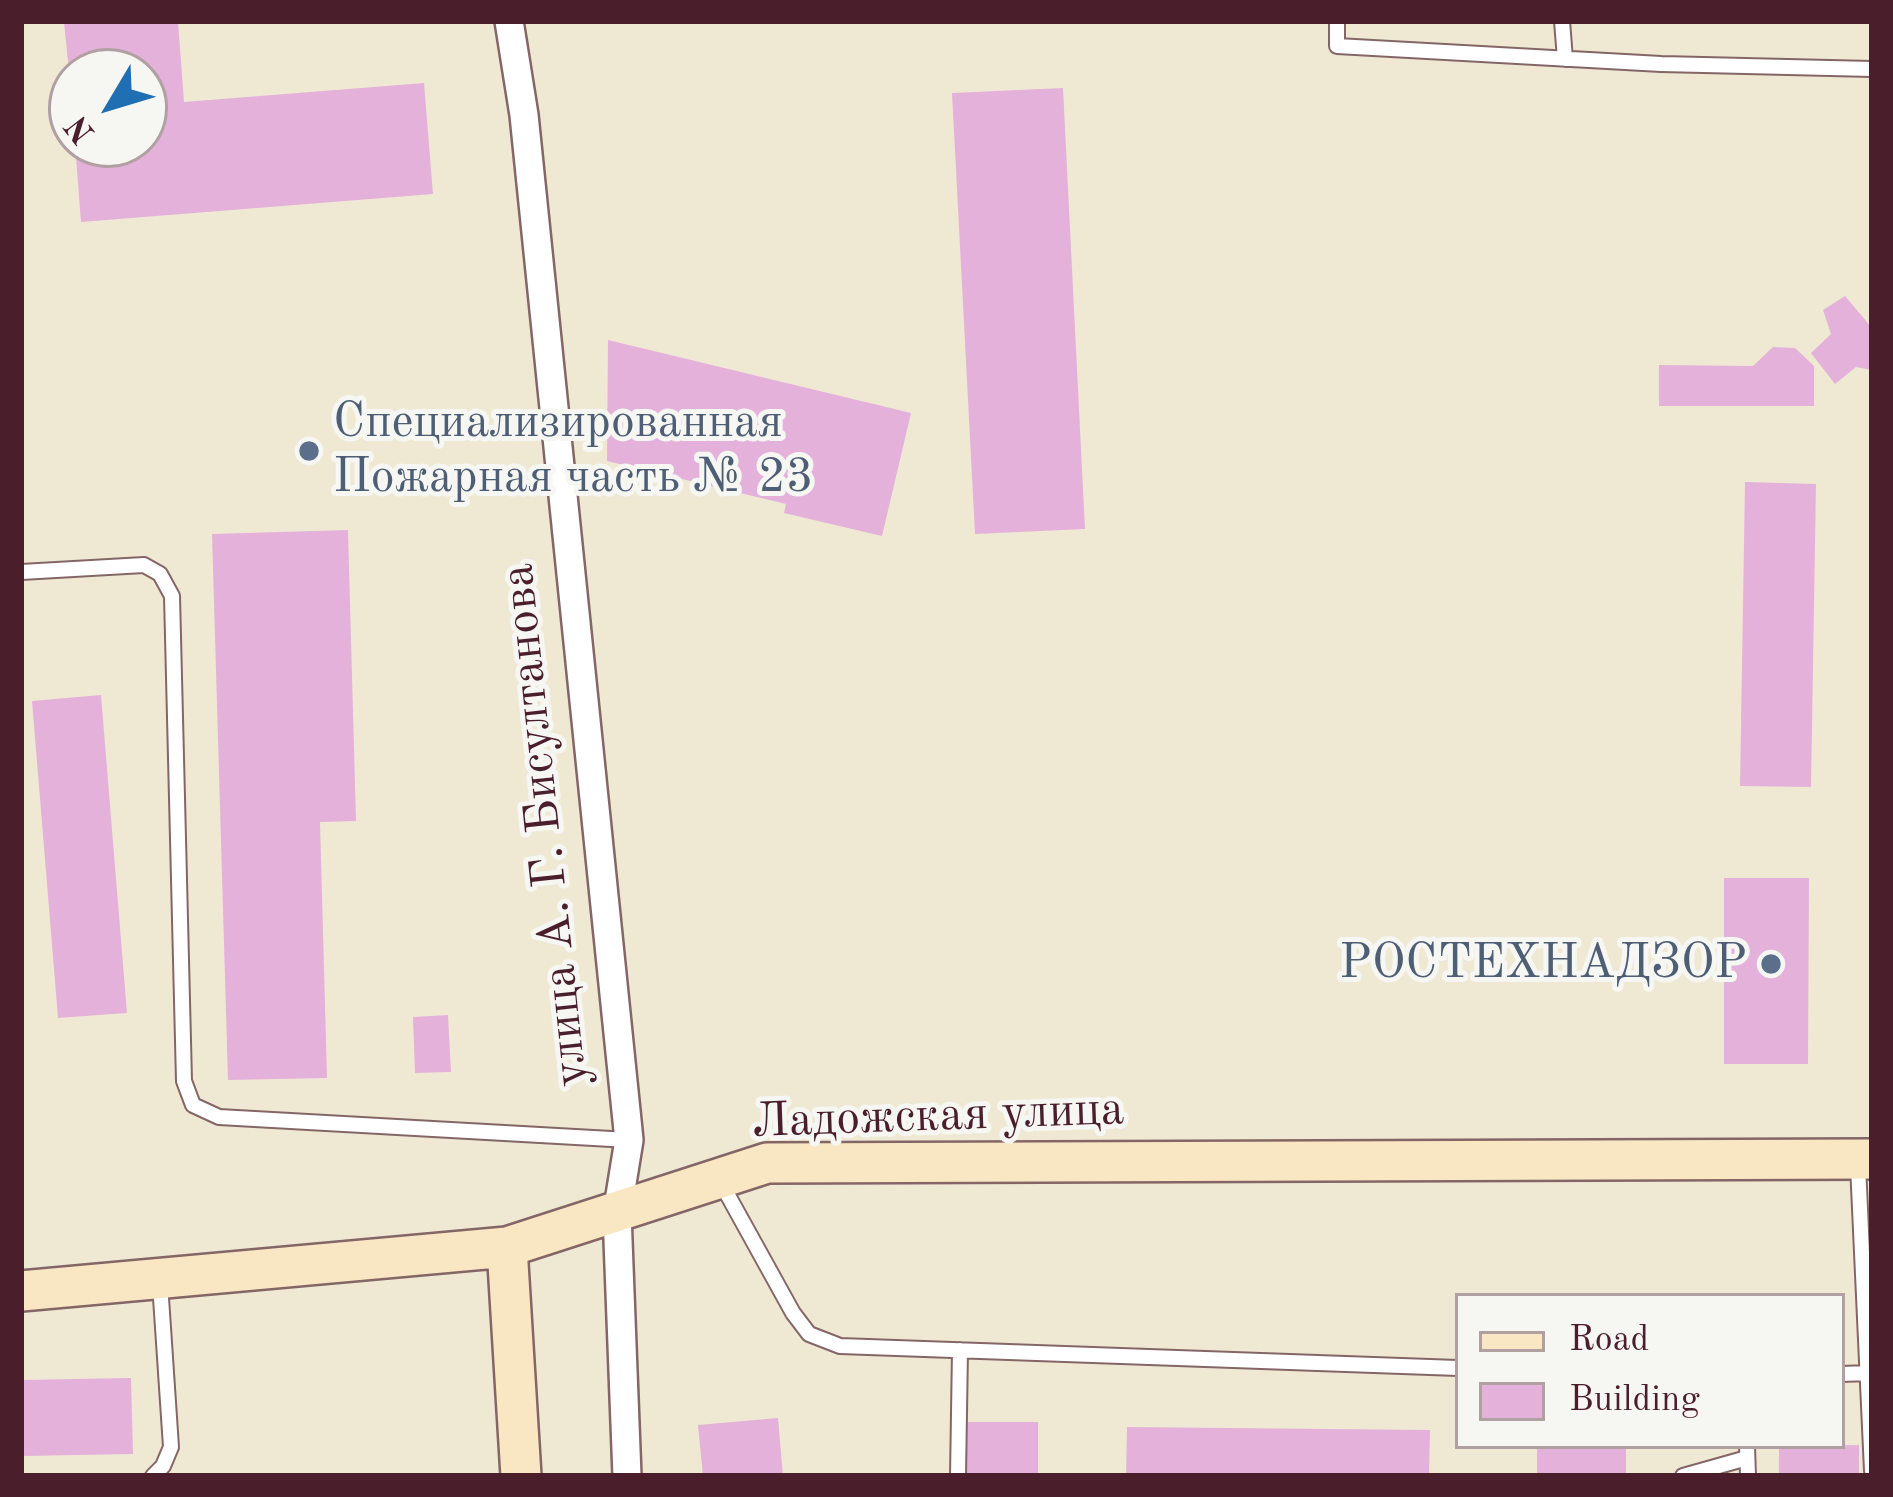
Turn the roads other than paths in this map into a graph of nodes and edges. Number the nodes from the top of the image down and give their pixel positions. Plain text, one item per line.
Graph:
1 (509, 21) edge
2 (1337, 21) edge
3 (1562, 21) edge
4 (1565, 59) junction
5 (1872, 69) edge
6 (21, 572) edge
7 (629, 1140) junction
8 (1865, 1160) edge
9 (718, 1177) junction
10 (617, 1214) junction
11 (507, 1247) junction
12 (160, 1279) junction
13 (21, 1291) edge
14 (960, 1350) junction
15 (1455, 1368) edge
16 (1868, 1373) junction
17 (1845, 1374) edge
18 (1747, 1452) edge
19 (1872, 1472) edge
20 (153, 1476) edge
21 (521, 1476) edge
22 (627, 1476) edge
23 (958, 1476) edge
24 (1683, 1476) edge
25 (1748, 1476) edge

1 - 7 street, улица А. Г. Бисултанова
2 - 4 lane
3 - 4 lane
4 - 5 lane
6 - 7 lane
7 - 10 street, улица А. Г. Бисултанова
8 - 9 street, Ладожская улица
8 - 16 lane
9 - 10 street, Ладожская улица
9 - 14 lane
10 - 11 street, Ладожская улица
10 - 22 street, улица А. Г. Бисултанова
11 - 12 street, Ладожская улица
11 - 21 street
12 - 13 street, Ладожская улица
12 - 20 lane
14 - 15 lane
14 - 23 lane
16 - 17 lane
16 - 19 lane
18 - 24 lane
18 - 25 lane

